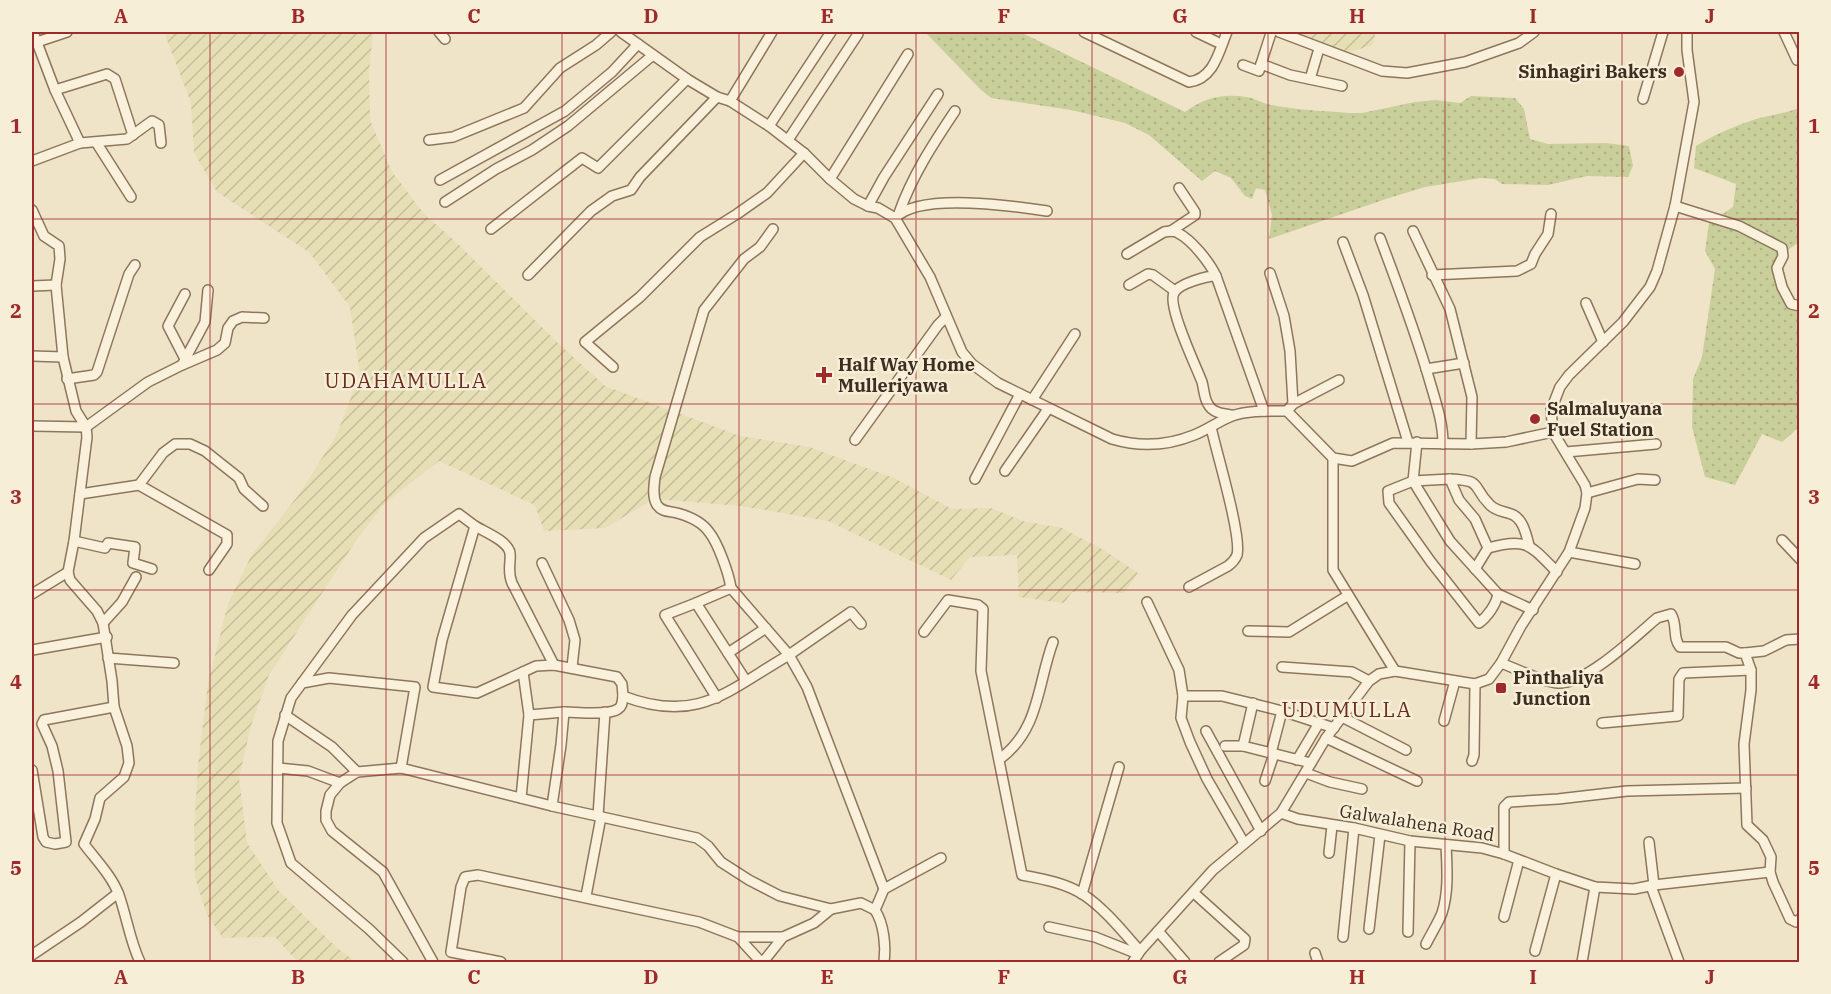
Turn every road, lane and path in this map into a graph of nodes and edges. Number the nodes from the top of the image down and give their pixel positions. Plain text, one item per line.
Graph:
1 (33, 32) edge
2 (67, 32) edge
3 (611, 32) edge
4 (621, 32) edge
5 (772, 32) edge
6 (831, 32) edge
7 (1084, 32) edge
8 (1196, 32) edge
9 (1227, 32) edge
10 (1275, 32) edge
11 (1534, 32) edge
12 (1663, 32) edge
13 (1687, 32) edge
14 (1784, 32) edge
15 (858, 34) dead end
16 (37, 42) junction
17 (1217, 42) dead end
18 (638, 44) junction
19 (1318, 52) dead end
20 (908, 54) dead end
21 (653, 55) junction
22 (1797, 60) dead end
23 (1261, 64) junction
24 (1242, 65) dead end
25 (687, 79) junction
26 (1310, 79) junction
27 (1342, 86) dead end
28 (55, 90) junction
29 (938, 94) dead end
30 (717, 97) junction
31 (1643, 99) dead end
32 (730, 101) junction
33 (955, 111) dead end
34 (769, 126) junction
35 (133, 135) junction
36 (429, 140) dead end
37 (788, 140) junction
38 (96, 142) junction
39 (161, 143) dead end
40 (81, 144) junction
41 (804, 153) junction
42 (32, 161) edge
43 (830, 179) junction
44 (440, 180) dead end
45 (1179, 188) dead end
46 (131, 197) dead end
47 (445, 202) dead end
48 (868, 206) junction
49 (1675, 206) junction
50 (32, 210) edge
51 (1047, 211) dead end
52 (1551, 214) dead end
53 (897, 215) junction
54 (490, 229) dead end
55 (773, 229) dead end
56 (1171, 231) junction
57 (1413, 231) dead end
58 (1380, 238) dead end
59 (1343, 242) dead end
60 (1127, 254) dead end
61 (135, 265) dead end
62 (1270, 273) dead end
63 (528, 275) dead end
64 (1432, 275) junction
65 (1216, 276) junction
66 (56, 285) junction
67 (1129, 285) dead end
68 (32, 286) edge
69 (208, 290) dead end
70 (1175, 291) junction
71 (184, 294) dead end
72 (1586, 303) dead end
73 (1800, 306) edge
74 (946, 317) junction
75 (264, 318) dead end
76 (1075, 334) dead end
77 (1603, 342) junction
78 (32, 356) edge
79 (63, 357) junction
80 (184, 362) junction
81 (1464, 363) junction
82 (613, 367) dead end
83 (1426, 369) junction
84 (67, 379) junction
85 (1339, 380) dead end
86 (1020, 394) junction
87 (1032, 400) junction
88 (1290, 407) junction
89 (1048, 408) junction
90 (1264, 411) junction
91 (1232, 415) junction
92 (32, 426) edge
93 (86, 427) junction
94 (1211, 427) junction
95 (1553, 432) junction
96 (855, 440) dead end
97 (1413, 442) junction
98 (1443, 444) junction
99 (1471, 444) junction
100 (1656, 444) dead end
101 (1566, 452) junction
102 (1333, 458) junction
103 (1005, 471) dead end
104 (975, 479) dead end
105 (1450, 479) junction
106 (1655, 480) dead end
107 (1413, 481) junction
108 (139, 485) junction
109 (1587, 493) junction
110 (80, 494) junction
111 (263, 506) dead end
112 (475, 526) junction
113 (1782, 540) dead end
114 (74, 541) junction
115 (1529, 545) junction
116 (1488, 548) junction
117 (1569, 552) junction
118 (1800, 559) edge
119 (542, 563) dead end
120 (1635, 564) dead end
121 (152, 569) dead end
122 (1475, 569) junction
123 (209, 570) dead end
124 (68, 572) junction
125 (1557, 572) junction
126 (136, 577) dead end
127 (1189, 587) dead end
128 (731, 588) junction
129 (32, 594) edge
130 (1498, 594) junction
131 (1347, 597) junction
132 (1147, 602) dead end
133 (696, 603) junction
134 (1533, 609) junction
135 (103, 623) junction
136 (861, 624) dead end
137 (766, 628) junction
138 (924, 632) dead end
139 (1248, 632) dead end
140 (107, 637) junction
141 (1800, 639) edge
142 (1053, 642) dead end
143 (32, 650) edge
144 (728, 653) junction
145 (1745, 654) junction
146 (789, 655) junction
147 (108, 658) junction
148 (174, 663) dead end
149 (1501, 663) junction
150 (554, 665) junction
151 (572, 667) junction
152 (1282, 667) dead end
153 (1751, 670) junction
154 (523, 672) junction
155 (1395, 672) junction
156 (746, 681) junction
157 (1369, 681) junction
158 (1455, 681) junction
159 (302, 683) junction
160 (1475, 684) junction
161 (415, 687) junction
162 (432, 687) junction
163 (623, 696) junction
164 (1183, 696) junction
165 (717, 698) junction
166 (1253, 703) junction
167 (114, 707) junction
168 (1281, 711) junction
169 (564, 712) junction
170 (605, 712) junction
171 (285, 715) junction
172 (529, 715) junction
173 (1342, 717) junction
174 (1444, 721) dead end
175 (1319, 723) junction
176 (1602, 723) dead end
177 (1334, 728) junction
178 (1206, 731) dead end
179 (1326, 738) junction
180 (1225, 746) dead end
181 (1243, 746) junction
182 (1406, 750) dead end
183 (1272, 754) junction
184 (1000, 759) junction
185 (1297, 760) junction
186 (1472, 761) dead end
187 (1311, 763) junction
188 (1119, 767) dead end
189 (278, 768) junction
190 (401, 768) junction
191 (32, 770) edge
192 (357, 772) junction
193 (1306, 773) junction
194 (1265, 781) dead end
195 (1416, 781) dead end
196 (340, 783) junction
197 (1746, 788) junction
198 (1362, 789) dead end
199 (521, 798) junction
200 (552, 806) junction
201 (1281, 813) junction
202 (599, 816) junction
203 (1332, 826) junction
204 (1354, 828) junction
205 (1261, 831) junction
206 (1380, 835) junction
207 (1410, 841) junction
208 (66, 842) junction
209 (1648, 842) dead end
210 (1244, 843) junction
211 (84, 844) junction
212 (1446, 845) junction
213 (1329, 853) dead end
214 (1504, 854) junction
215 (941, 858) dead end
216 (1519, 860) junction
217 (1770, 872) junction
218 (1556, 874) junction
219 (1652, 885) junction
220 (1595, 887) junction
221 (884, 889) junction
222 (118, 893) junction
223 (1194, 893) junction
224 (1082, 894) junction
225 (586, 896) junction
226 (831, 909) junction
227 (875, 910) junction
228 (1504, 918) dead end
229 (1798, 920) edge
230 (1049, 927) dead end
231 (1370, 929) dead end
232 (1158, 931) junction
233 (1408, 932) dead end
234 (1800, 932) edge
235 (738, 937) junction
236 (783, 937) junction
237 (1343, 937) dead end
238 (1426, 944) dead end
239 (1535, 951) dead end
240 (32, 955) edge
241 (1137, 956) edge
242 (140, 963) edge
243 (403, 963) edge
244 (433, 963) edge
245 (501, 963) edge
246 (762, 963) edge
247 (884, 963) edge
248 (1185, 963) edge
249 (1219, 963) edge
250 (1582, 963) edge
251 (1678, 963) edge

1 - 16 street
2 - 16 street
3 - 36 street
4 - 18 street
5 - 32 street
6 - 34 street
7 - 9 street
8 - 17 street
10 - 11 street
10 - 23 street
12 - 31 street
13 - 49 street
14 - 22 street
15 - 37 street
16 - 28 street
18 - 21 street
18 - 44 street
19 - 26 street
20 - 43 street
21 - 25 street
21 - 47 street
23 - 24 street
23 - 26 street
25 - 30 street
25 - 54 street
26 - 27 street
28 - 35 street
28 - 40 street
29 - 48 street
30 - 32 street
30 - 63 street
32 - 34 street
33 - 53 street
34 - 37 street
35 - 38 street
35 - 39 street
37 - 41 street
38 - 40 street
38 - 46 street
40 - 42 street
41 - 43 street
41 - 82 street
43 - 48 street
45 - 56 street
48 - 53 street
49 - 73 street
49 - 77 street
50 - 66 street
51 - 53 street
52 - 64 street
53 - 74 street
55 - 128 street
56 - 60 street
56 - 65 street
57 - 64 street
58 - 83 street
59 - 97 street
61 - 84 street
62 - 88 street
64 - 81 street
65 - 70 street
65 - 90 street
66 - 68 street
66 - 79 street
67 - 70 street
69 - 80 street
70 - 91 street
71 - 80 street
72 - 77 street
74 - 86 street
74 - 96 street
75 - 80 street
76 - 87 street
77 - 95 street
78 - 79 street
79 - 84 street
80 - 93 street
81 - 83 street
81 - 99 street
83 - 98 street
84 - 93 street
85 - 88 street
86 - 87 street
86 - 104 street
87 - 89 street
88 - 90 street
88 - 102 street
89 - 94 street
89 - 103 street
90 - 91 street
91 - 94 street
92 - 93 street
93 - 110 street
94 - 127 street
95 - 99 street
95 - 101 street
97 - 98 street
97 - 102 street
97 - 107 street
98 - 99 street
100 - 101 street
101 - 109 street
102 - 131 street
105 - 107 street
105 - 115 street
105 - 116 street
106 - 109 street
107 - 122 street
107 - 130 street
108 - 110 street
108 - 111 street
108 - 123 street
109 - 117 street
110 - 114 street
112 - 150 street
112 - 159 street
112 - 162 street
113 - 118 street
114 - 121 street
114 - 124 street
115 - 116 street
115 - 125 street
116 - 122 street
117 - 120 street
117 - 125 street
119 - 151 street
122 - 130 street
124 - 129 street
124 - 135 street
125 - 134 street
126 - 135 street
128 - 133 street
128 - 137 street
130 - 134 street
131 - 139 street
131 - 155 street
132 - 164 street
133 - 144 street
133 - 165 street
134 - 149 street
135 - 140 street
136 - 146 street
137 - 144 street
137 - 146 street
138 - 184 street
140 - 143 street
140 - 147 street
141 - 145 street
142 - 184 street
144 - 156 street
145 - 149 street
145 - 153 street
146 - 156 street
146 - 221 street
147 - 148 street
147 - 167 street
149 - 160 street
150 - 151 street
150 - 154 street
151 - 163 street
152 - 157 street
153 - 176 street
153 - 197 street
154 - 162 street
154 - 172 street
155 - 157 street
155 - 158 street
156 - 165 street
157 - 173 street
158 - 160 street
158 - 174 street
159 - 161 street
159 - 171 street
160 - 186 street
161 - 162 street
161 - 190 street
163 - 165 street
163 - 170 street
164 - 166 street
164 - 210 street
166 - 168 street
166 - 181 street
167 - 208 street
167 - 211 street
168 - 175 street
168 - 183 street
169 - 170 street
169 - 172 street
169 - 200 street
170 - 202 street
171 - 189 street
171 - 192 street
172 - 199 street
173 - 177 street
173 - 182 street
175 - 177 street
175 - 185 street
177 - 179 street
178 - 205 street
179 - 187 street
179 - 195 street
180 - 181 street
181 - 183 street
183 - 185 street
183 - 194 street
184 - 224 street
185 - 187 street
187 - 193 street
188 - 224 street
189 - 196 street
189 - 243 street
190 - 192 street
190 - 199 street
191 - 208 street
192 - 196 street
193 - 198 street
193 - 201 street
196 - 244 street
197 - 214 street
197 - 217 street
199 - 200 street
200 - 202 street
201 - 203 street, Galwalahena Road
201 - 205 street
202 - 225 street
202 - 226 street
203 - 204 street, Galwalahena Road
203 - 213 street
204 - 206 street, Galwalahena Road
204 - 237 street
205 - 210 street
206 - 207 street, Galwalahena Road
206 - 231 street
207 - 212 street, Galwalahena Road
207 - 233 street
208 - 211 street
209 - 219 street
210 - 223 street
211 - 222 street
212 - 214 street, Galwalahena Road
212 - 238 street
214 - 216 street, Galwalahena Road
215 - 221 street
216 - 218 street, Galwalahena Road
216 - 228 street
217 - 219 street, Galwalahena Road
217 - 229 street
218 - 220 street, Galwalahena Road
218 - 239 street
219 - 220 street, Galwalahena Road
219 - 251 street
220 - 250 street
221 - 227 street
222 - 240 street
222 - 242 street
223 - 232 street
223 - 249 street
224 - 241 street
225 - 235 street
225 - 245 street
226 - 227 street
226 - 236 street
227 - 247 street
229 - 234 street
230 - 241 street
232 - 241 street
232 - 248 street
235 - 236 street
235 - 246 street
236 - 246 street

